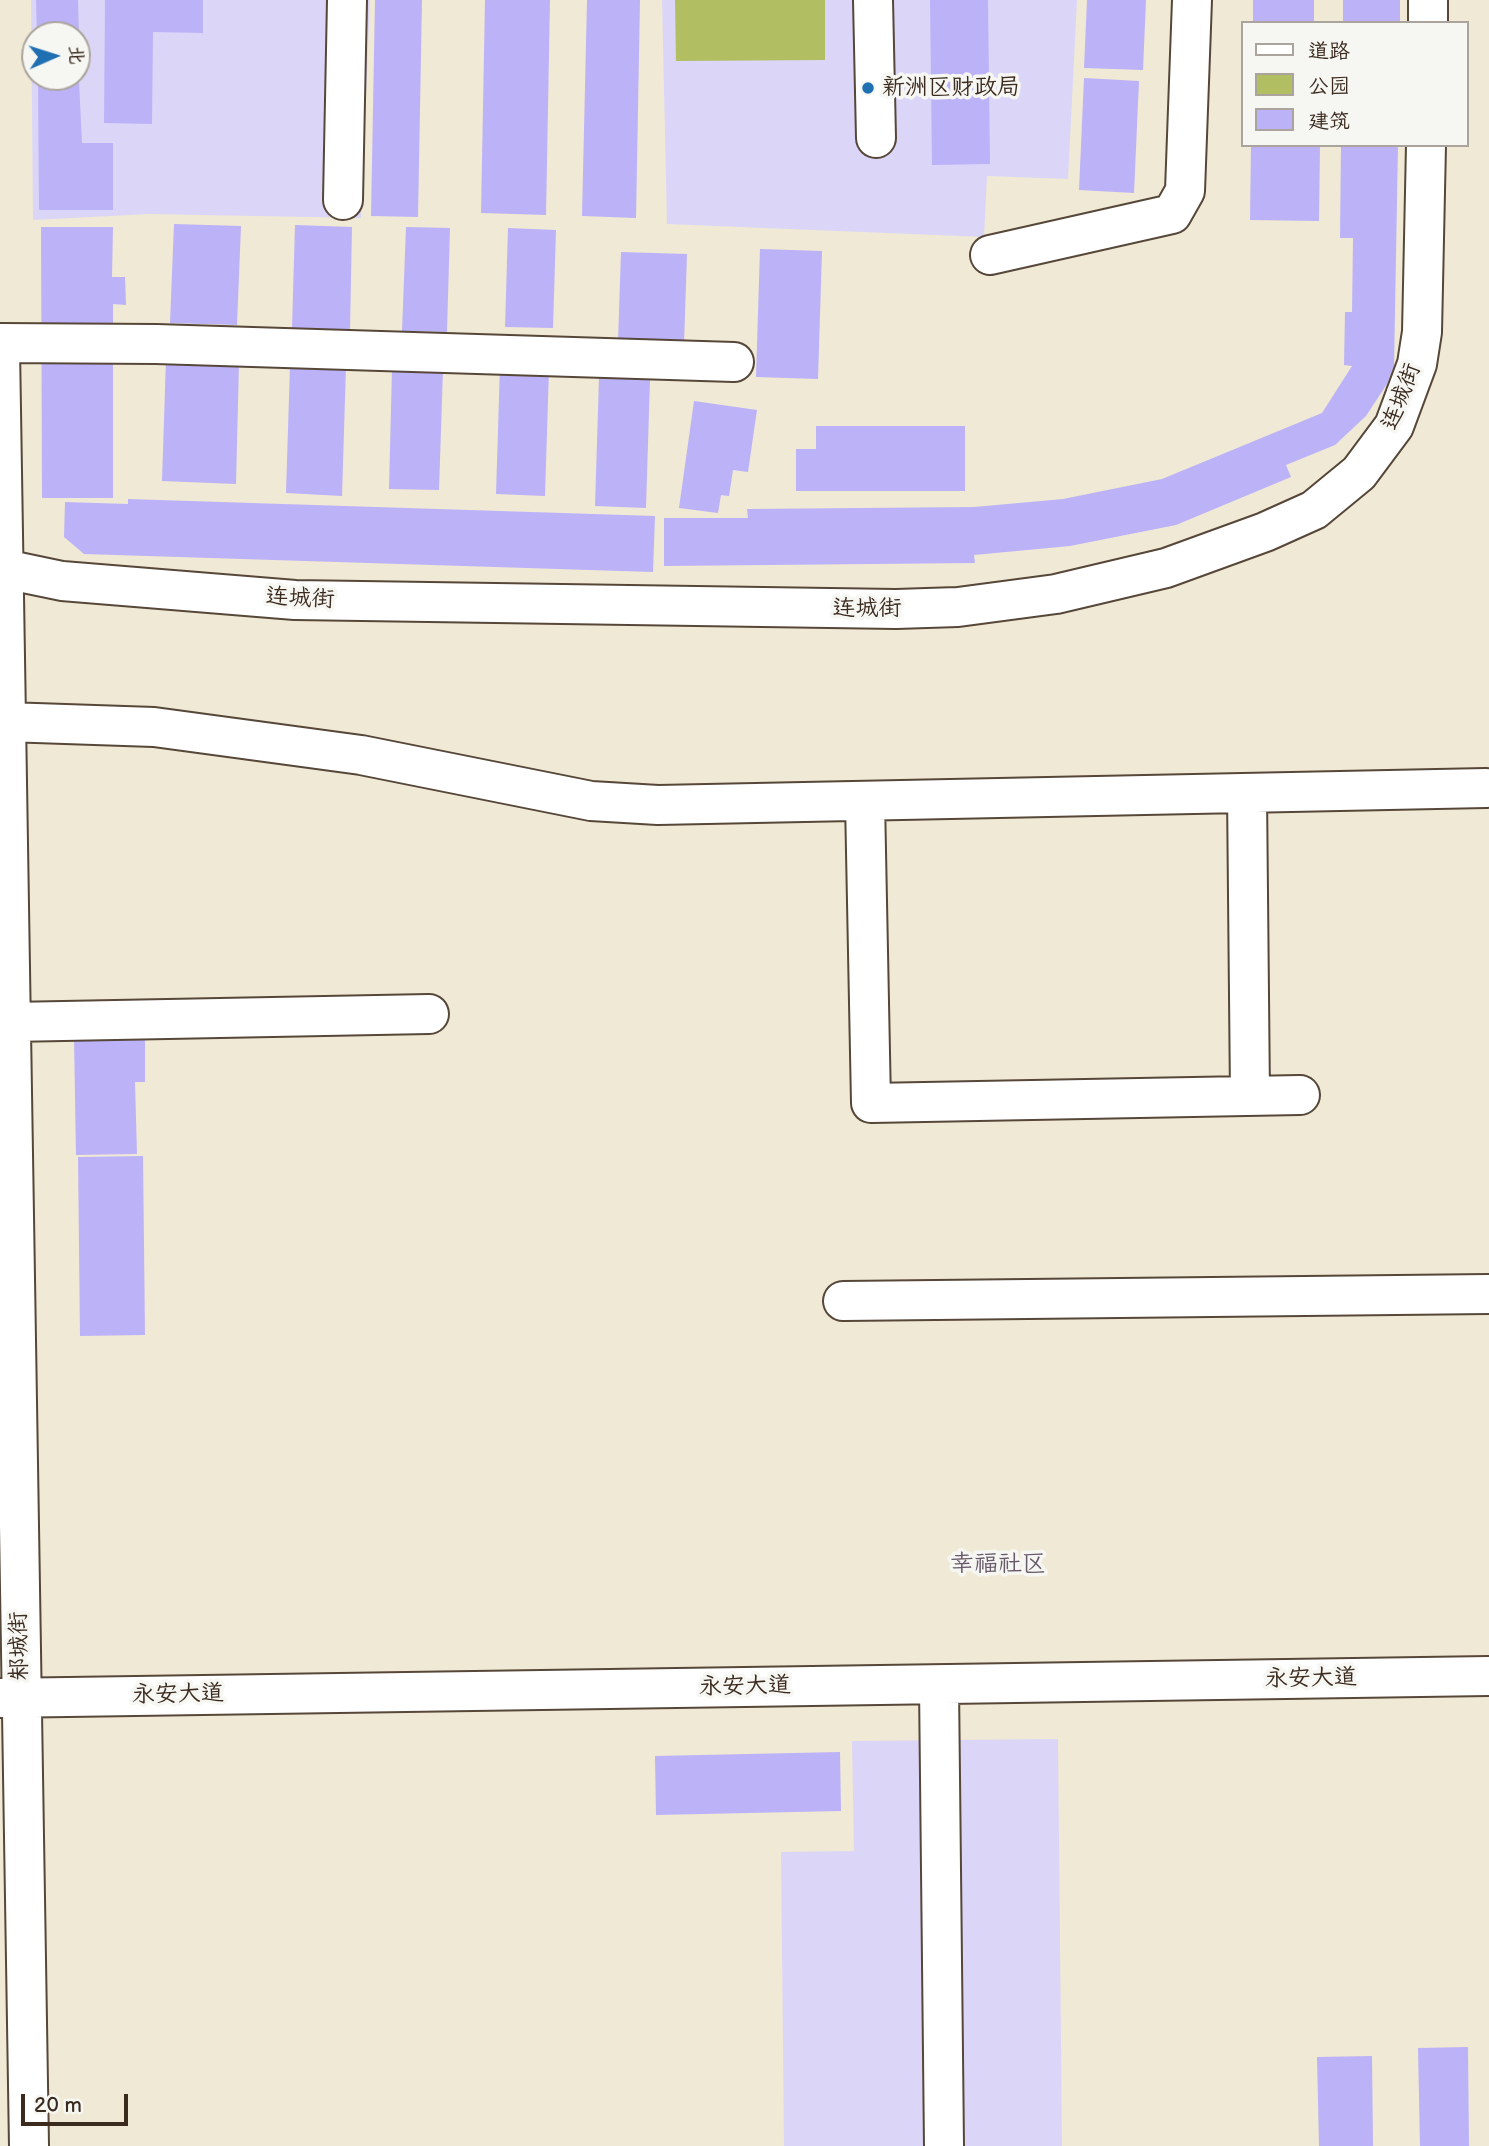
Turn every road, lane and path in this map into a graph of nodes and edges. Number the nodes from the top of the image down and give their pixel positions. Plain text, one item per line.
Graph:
1 (347, 0) edge
2 (873, 0) edge
3 (1192, 0) edge
4 (1428, 0) edge
5 (1428, 21) edge
6 (876, 138) dead end
7 (1426, 147) edge
8 (343, 200) dead end
9 (990, 255) dead end
10 (0, 345) edge
11 (734, 362) dead end
12 (1, 464) edge
13 (2, 568) edge
14 (6, 723) junction
15 (1486, 788) dead end
16 (1247, 793) junction
17 (865, 801) junction
18 (429, 1014) dead end
19 (11, 1022) junction
20 (1300, 1095) dead end
21 (1250, 1096) junction
22 (1489, 1294) edge
23 (843, 1301) dead end
24 (8, 1360) edge
25 (1489, 1676) edge
26 (939, 1685) junction
27 (11, 1698) edge
28 (29, 2146) edge
29 (944, 2146) edge

1 - 8 street
2 - 6 street
3 - 9 street
4 - 5 street
7 - 13 street, 连城街
10 - 11 street
10 - 12 street, 邾城街
12 - 13 street, 邾城街
13 - 14 street, 邾城街
14 - 17 street
14 - 19 street, 邾城街
15 - 16 street
16 - 17 street
16 - 21 street
17 - 21 street
18 - 19 street
19 - 24 street, 邾城街
20 - 21 street
22 - 23 street
24 - 27 street, 邾城街
25 - 26 street, 永安大道
26 - 27 street, 永安大道
26 - 29 street
27 - 28 street, 邾城街

